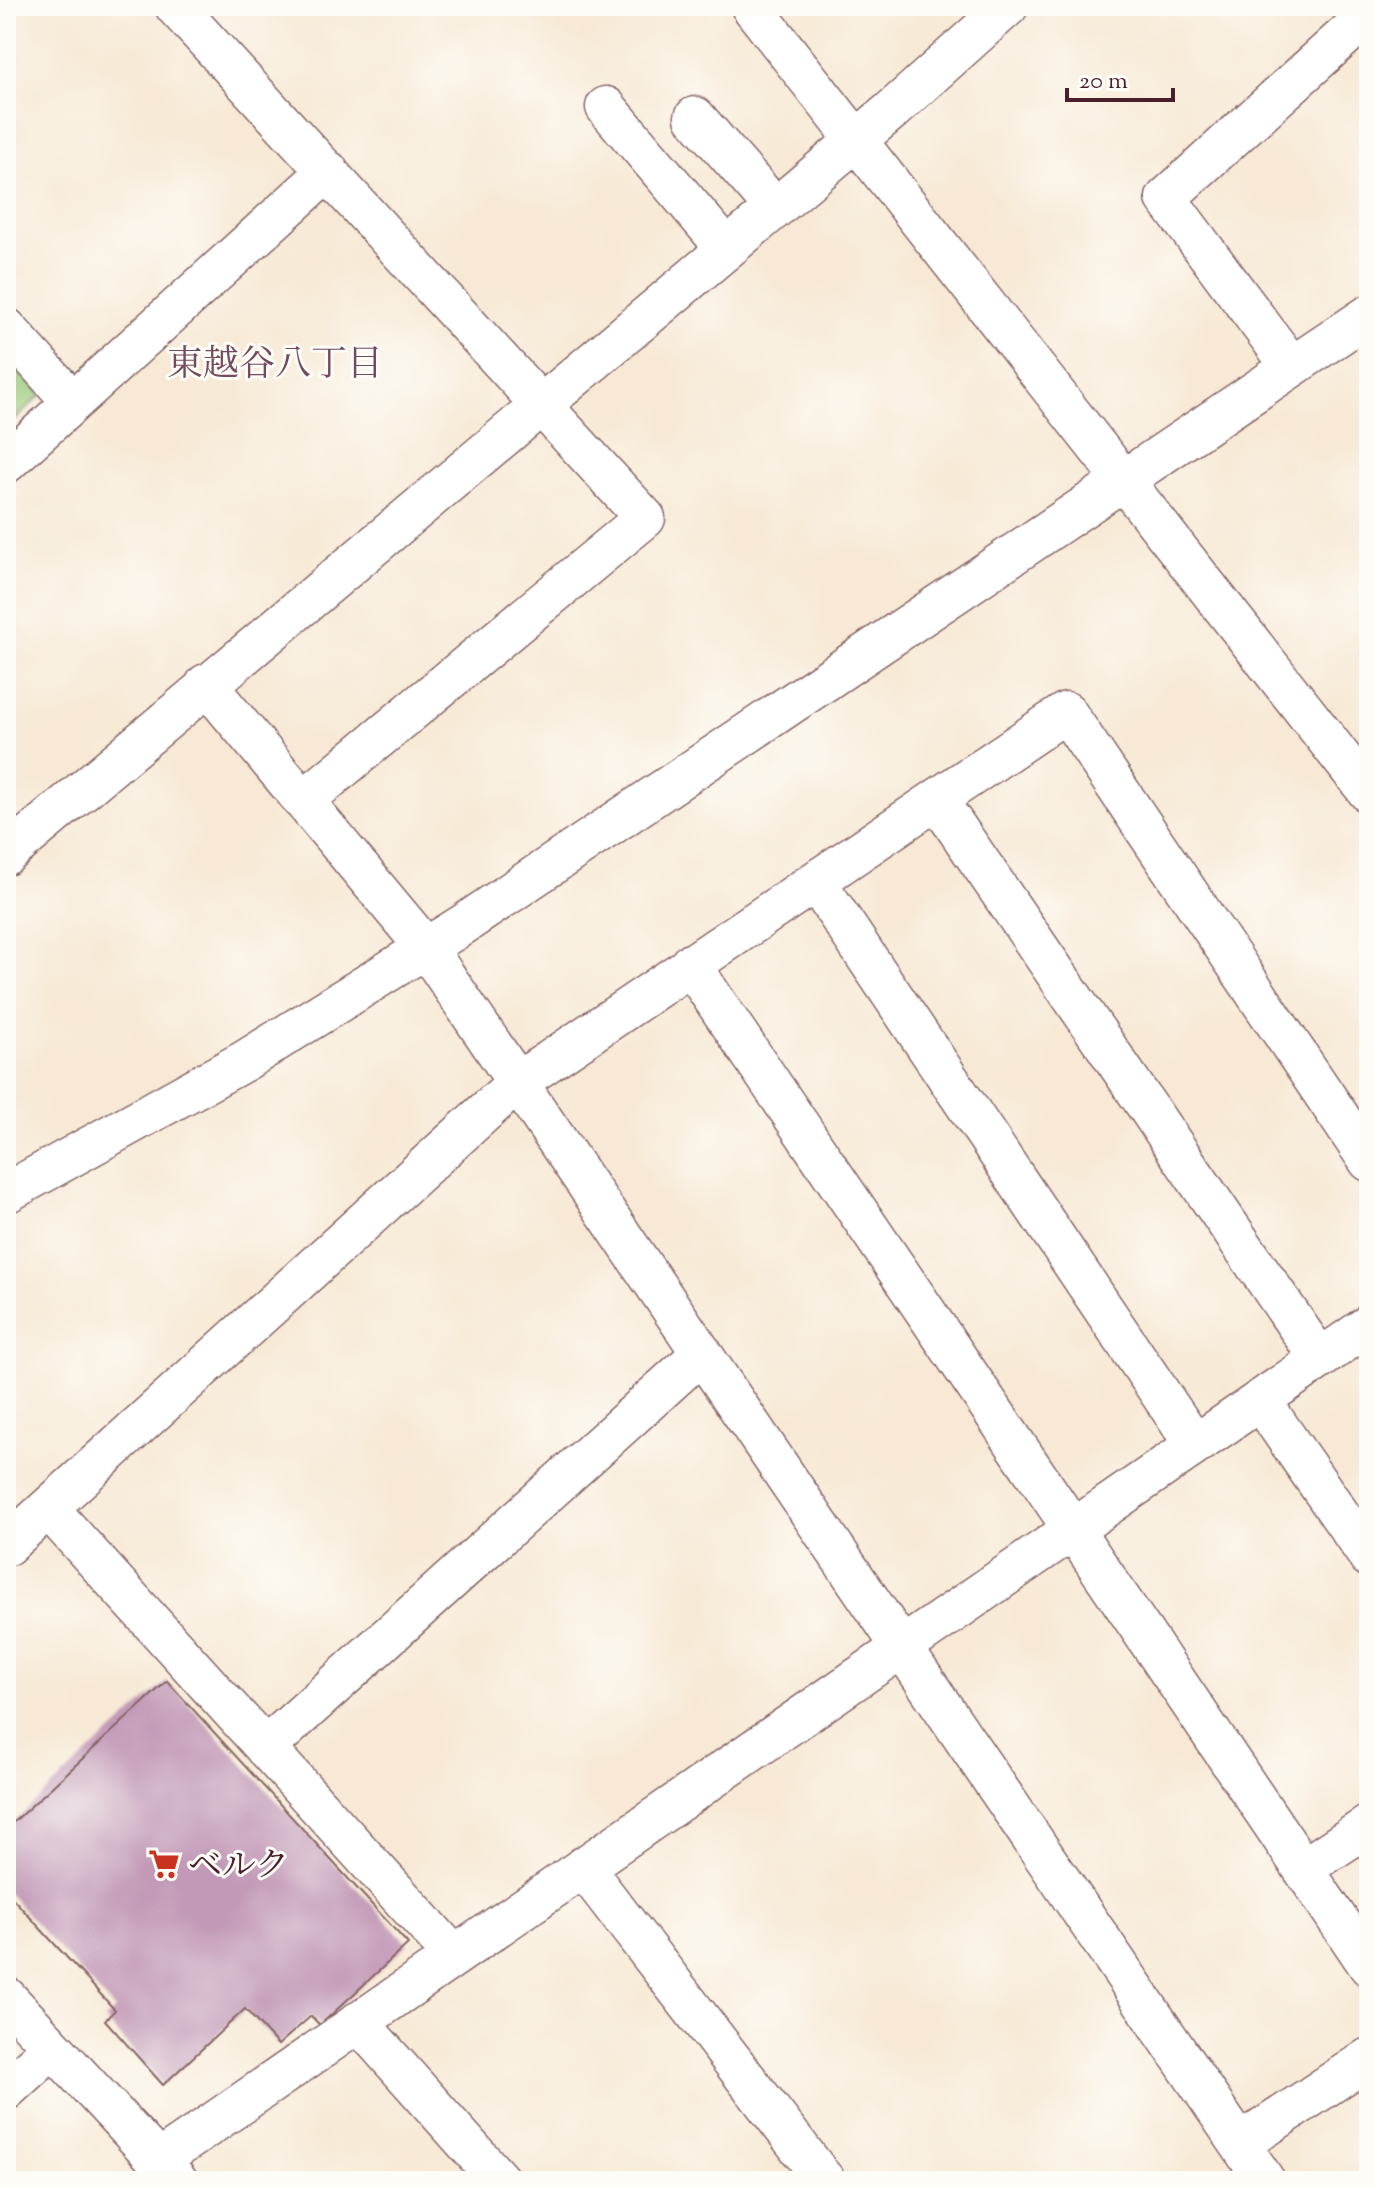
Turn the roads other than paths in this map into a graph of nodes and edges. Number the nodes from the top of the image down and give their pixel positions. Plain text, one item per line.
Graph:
1 (175, 6) edge
2 (751, 6) edge
3 (1008, 6) edge
4 (1369, 14) edge
5 (606, 107) dead end
6 (695, 117) dead end
7 (855, 140) junction
8 (328, 171) junction
9 (774, 207) junction
10 (726, 248) junction
11 (1369, 315) edge
12 (6, 328) edge
13 (1292, 367) junction
14 (73, 402) junction
15 (542, 404) junction
16 (6, 463) edge
17 (1122, 482) junction
18 (206, 684) junction
19 (1369, 793) edge
20 (303, 801) junction
21 (938, 801) junction
22 (6, 855) edge
23 (816, 882) junction
24 (426, 948) junction
25 (690, 964) junction
26 (518, 1082) junction
27 (1369, 1161) edge
28 (6, 1193) edge
29 (1369, 1325) edge
30 (702, 1353) junction
31 (1320, 1359) junction
32 (1260, 1400) junction
33 (1195, 1445) junction
34 (48, 1508) junction
35 (1071, 1530) junction
36 (6, 1546) edge
37 (1369, 1557) edge
38 (902, 1647) junction
39 (265, 1748) junction
40 (1369, 1825) edge
41 (583, 1867) junction
42 (1303, 1869) junction
43 (454, 1956) junction
44 (1369, 1966) edge
45 (6, 1997) edge
46 (358, 2022) junction
47 (52, 2048) junction
48 (1369, 2058) edge
49 (6, 2090) edge
50 (1240, 2144) junction
51 (168, 2171) edge
52 (500, 2181) edge
53 (825, 2181) edge
54 (1265, 2181) edge

1 - 8 street
2 - 7 street
3 - 7 street
4 - 13 street
5 - 10 street
6 - 9 street
7 - 9 street
7 - 17 street
8 - 14 street
8 - 15 street
9 - 10 street
10 - 15 street
11 - 13 street
12 - 14 street
13 - 17 street
14 - 16 street
15 - 18 street
15 - 20 street
17 - 19 street
17 - 24 street
18 - 20 street
18 - 22 street
20 - 24 street
21 - 23 street
21 - 27 street
21 - 31 street
23 - 25 street
23 - 33 street
24 - 26 street
24 - 28 street
25 - 26 street
25 - 35 street
26 - 30 street
26 - 34 street
29 - 31 street
30 - 38 street
30 - 39 street
31 - 32 street
32 - 33 street
32 - 37 street
33 - 35 street
34 - 36 street
34 - 39 street
35 - 38 street
35 - 42 street
38 - 41 street
38 - 50 street
39 - 43 street
40 - 42 street
41 - 43 street
41 - 53 street
42 - 44 street
43 - 46 street
45 - 47 street
46 - 51 street
46 - 52 street
47 - 49 street
47 - 51 street
48 - 50 street
50 - 54 street

